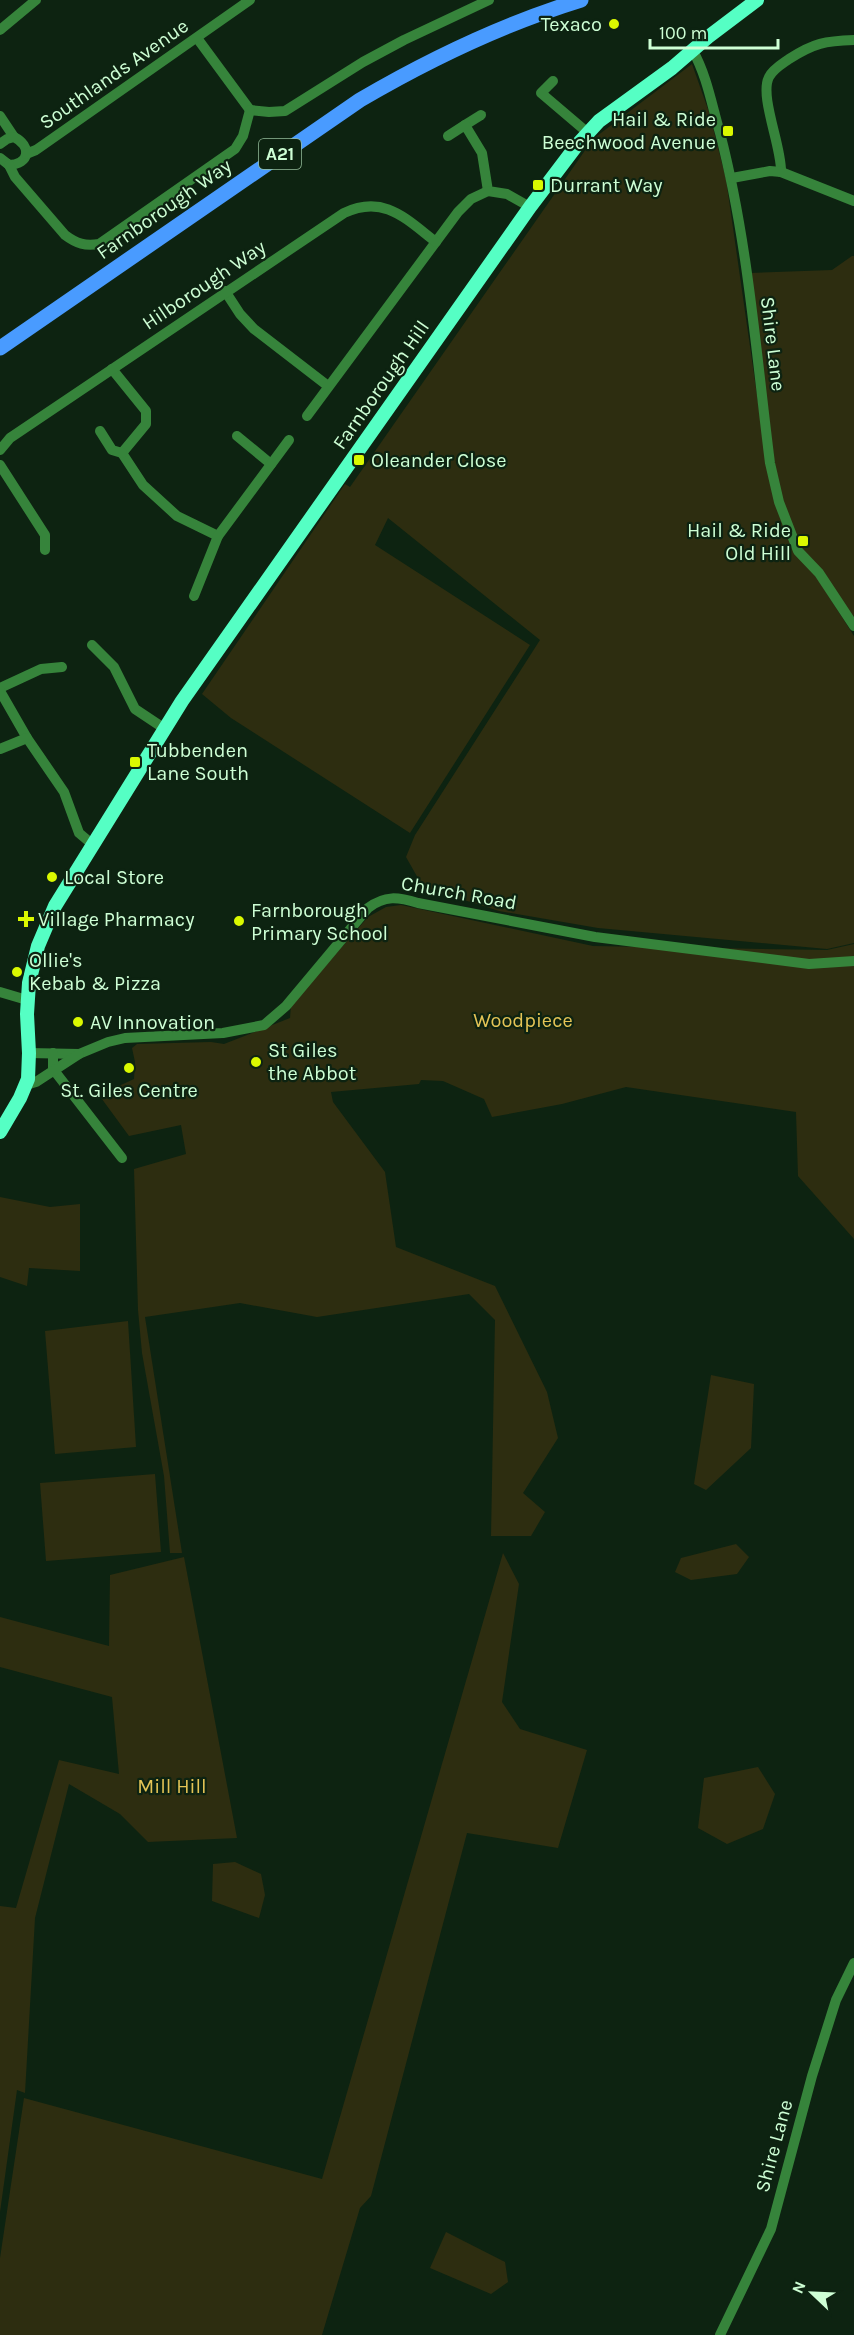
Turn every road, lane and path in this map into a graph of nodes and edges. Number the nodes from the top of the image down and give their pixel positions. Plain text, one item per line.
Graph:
1 (36, 0) edge
2 (250, 0) edge
3 (489, 0) edge
4 (581, 0) edge
5 (757, 0) edge
6 (0, 30) edge
7 (197, 38) junction
8 (854, 40) edge
9 (693, 51) junction
10 (553, 81) dead end
11 (250, 110) junction
12 (481, 115) dead end
13 (0, 116) edge
14 (465, 125) junction
15 (588, 132) junction
16 (448, 136) dead end
17 (14, 137) junction
18 (0, 144) edge
19 (26, 154) junction
20 (4, 162) edge
21 (781, 172) junction
22 (732, 178) junction
23 (488, 191) junction
24 (854, 201) edge
25 (530, 207) junction
26 (436, 242) junction
27 (225, 291) junction
28 (0, 348) edge
29 (112, 369) junction
30 (328, 386) junction
31 (307, 416) dead end
32 (100, 431) dead end
33 (237, 436) dead end
34 (289, 440) dead end
35 (0, 450) edge
36 (122, 453) junction
37 (271, 464) junction
38 (0, 465) edge
39 (218, 536) junction
40 (45, 550) dead end
41 (194, 596) dead end
42 (854, 626) edge
43 (92, 645) dead end
44 (62, 667) dead end
45 (0, 690) edge
46 (165, 729) junction
47 (27, 738) junction
48 (0, 749) edge
49 (92, 844) junction
50 (854, 961) edge
51 (0, 992) edge
52 (27, 1000) junction
53 (29, 1053) junction
54 (52, 1053) junction
55 (79, 1054) junction
56 (53, 1070) junction
57 (26, 1085) junction
58 (0, 1131) edge
59 (122, 1158) dead end
60 (854, 1963) edge
61 (720, 2335) edge

1 - 6 street
2 - 7 street, Southlands Avenue
3 - 11 street
4 - 28 highway, Farnborough Way / A21
5 - 9 main road, Farnborough Hill
7 - 11 street
7 - 19 street, Southlands Avenue
8 - 21 street
9 - 15 main road, Farnborough Hill
9 - 22 street, Shire Lane
10 - 15 street
11 - 20 street
12 - 14 street
13 - 17 street
14 - 16 street
14 - 23 street
15 - 25 main road, Farnborough Hill
17 - 18 street
17 - 19 street
19 - 20 street, Southlands Avenue
21 - 22 street
21 - 24 street
22 - 42 street, Shire Lane
23 - 25 street
23 - 26 street
25 - 46 main road, Farnborough Hill
26 - 27 street, Hilborough Way
26 - 30 street
27 - 29 street, Hilborough Way
27 - 30 street
29 - 35 street, Hilborough Way
29 - 36 street
30 - 31 street
32 - 36 street
33 - 37 street
34 - 37 street
36 - 39 street
37 - 39 street
38 - 40 street
39 - 41 street
43 - 46 street
44 - 45 street
45 - 47 street
46 - 49 main road, Farnborough Hill
47 - 48 street
47 - 49 street
49 - 52 main road, Farnborough Hill
50 - 55 street, Church Road
51 - 52 street
52 - 53 main road, Farnborough Hill
53 - 54 street, Church Road
53 - 57 main road, Farnborough Hill
54 - 55 street, Church Road
54 - 56 street
55 - 56 street, Church Road
56 - 57 street, Church Road
56 - 59 street
57 - 58 main road
60 - 61 street, Shire Lane

